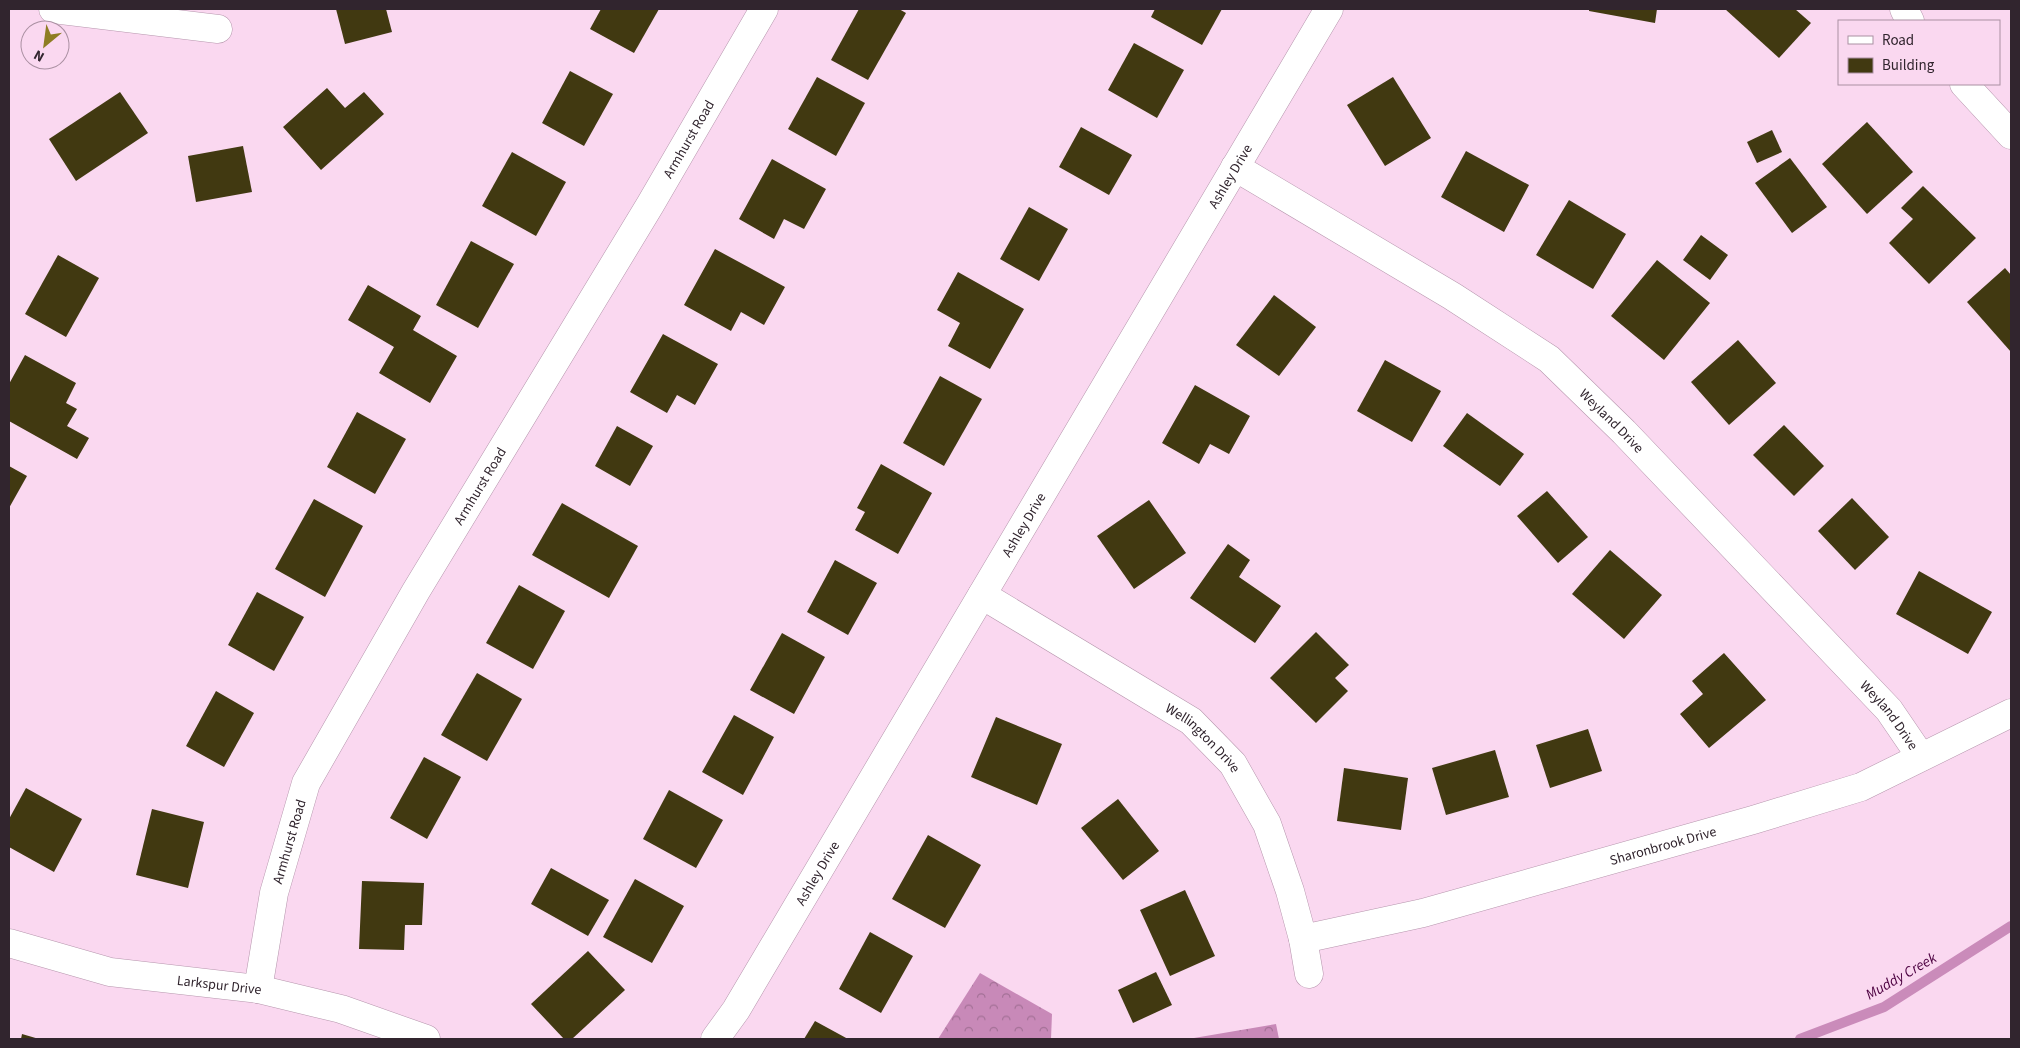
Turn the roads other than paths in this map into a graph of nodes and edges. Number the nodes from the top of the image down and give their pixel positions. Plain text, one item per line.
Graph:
1 (53, 9) edge
2 (764, 9) edge
3 (1329, 9) edge
4 (218, 30) dead end
5 (1965, 85) edge
6 (2011, 135) edge
7 (1235, 166) junction
8 (982, 595) junction
9 (2011, 713) edge
10 (1921, 757) junction
11 (1303, 939) junction
12 (9, 943) edge
13 (1309, 974) dead end
14 (258, 989) junction
15 (426, 1039) edge
16 (715, 1039) edge

1 - 4 street
2 - 14 street, Armhurst Road
3 - 7 street, Ashley Drive
5 - 6 street
7 - 8 street, Ashley Drive
7 - 10 street, Weyland Drive
8 - 11 street, Wellington Drive
8 - 16 street, Ashley Drive
9 - 10 street, Sharonbrook Drive
10 - 11 street, Sharonbrook Drive
11 - 13 street, Wellington Drive
12 - 14 street, Larkspur Drive
14 - 15 street, Larkspur Drive

